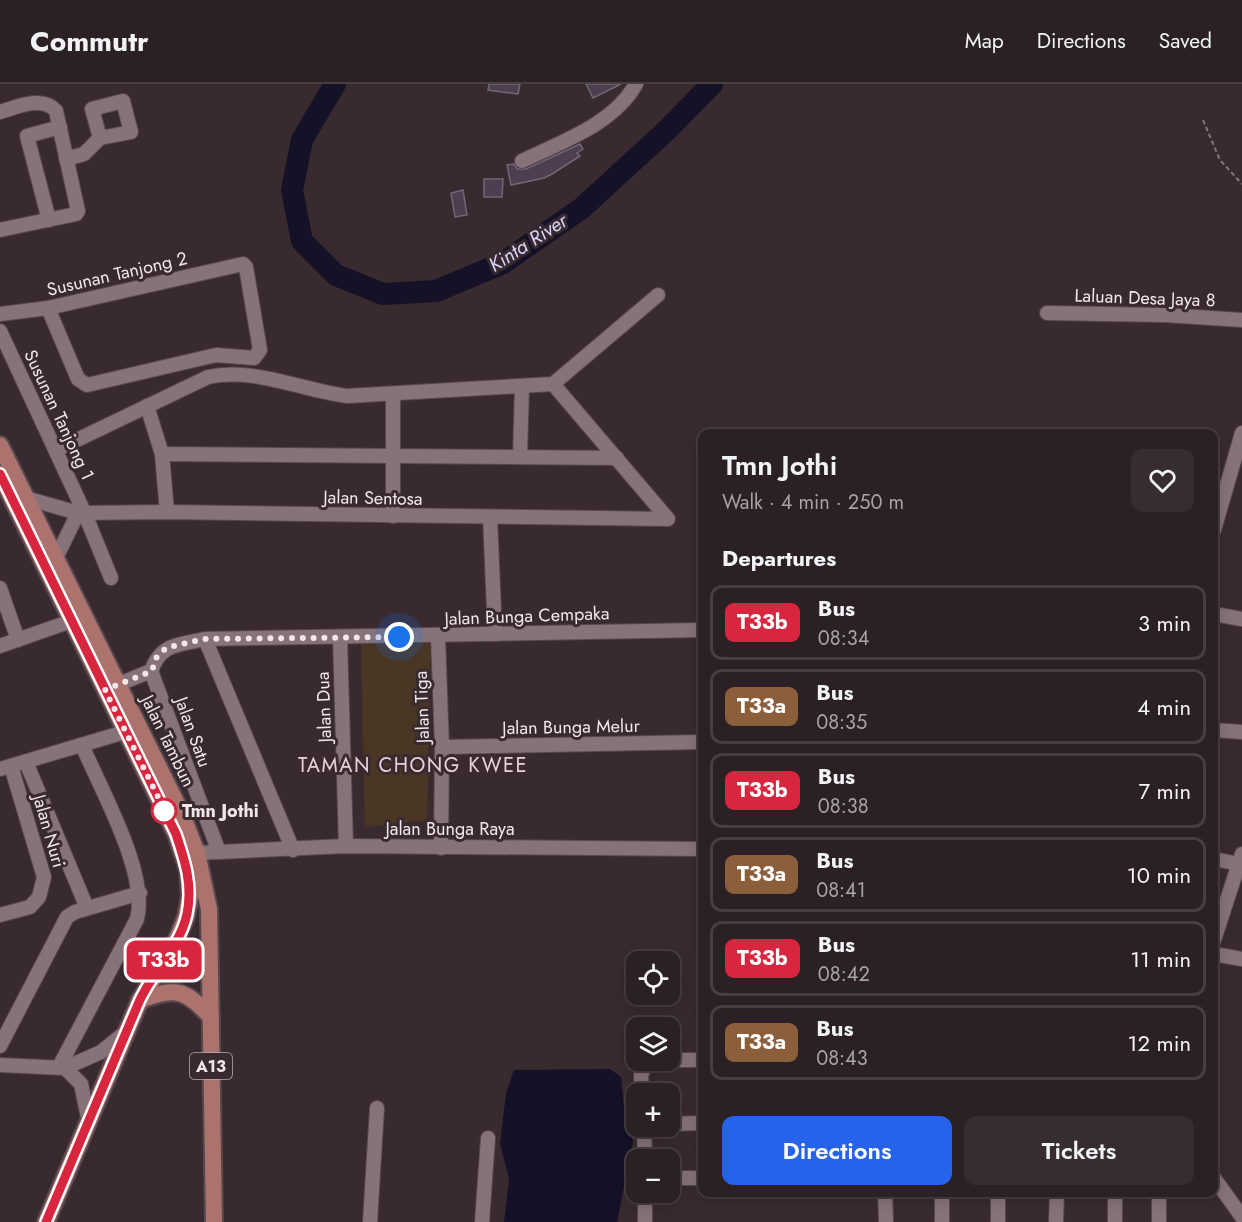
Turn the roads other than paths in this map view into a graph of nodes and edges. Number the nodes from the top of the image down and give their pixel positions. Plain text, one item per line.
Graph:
1 (636, 84) edge
2 (0, 112) edge
3 (60, 127) junction
4 (100, 138) dead end
5 (66, 159) junction
6 (522, 161) dead end
7 (49, 220) junction
8 (0, 230) edge
9 (658, 295) dead end
10 (48, 308) junction
11 (1047, 314) dead end
12 (0, 315) edge
13 (1242, 320) edge
14 (0, 331) edge
15 (553, 384) junction
16 (522, 386) junction
17 (393, 394) junction
18 (147, 406) junction
19 (1242, 433) edge
20 (0, 445) edge
21 (56, 450) junction
22 (162, 454) junction
23 (393, 456) junction
24 (520, 457) junction
25 (616, 458) junction
26 (0, 474) edge
27 (29, 499) junction
28 (167, 512) junction
29 (82, 514) junction
30 (393, 516) junction
31 (1218, 516) edge
32 (490, 518) junction
33 (56, 558) junction
34 (111, 578) dead end
35 (0, 588) edge
36 (1218, 615) edge
37 (78, 618) junction
38 (1242, 619) edge
39 (698, 630) edge
40 (495, 634) junction
41 (438, 637) junction
42 (340, 638) junction
43 (18, 639) junction
44 (204, 639) junction
45 (0, 646) edge
46 (152, 671) junction
47 (112, 687) junction
48 (132, 730) junction
49 (1218, 730) edge
50 (1242, 732) edge
51 (698, 742) edge
52 (82, 746) junction
53 (442, 747) junction
54 (26, 762) junction
55 (6, 768) edge
56 (346, 846) junction
57 (441, 848) junction
58 (698, 849) edge
59 (293, 850) junction
60 (219, 852) junction
61 (197, 853) junction
62 (1218, 859) edge
63 (1241, 859) edge
64 (140, 892) junction
65 (87, 908) junction
66 (0, 915) edge
67 (1218, 928) edge
68 (1218, 955) edge
69 (1242, 959) edge
70 (140, 1000) junction
71 (211, 1017) junction
72 (130, 1028) junction
73 (0, 1046) edge
74 (680, 1060) edge
75 (698, 1060) edge
76 (0, 1065) edge
77 (62, 1067) junction
78 (377, 1108) dead end
79 (89, 1122) junction
80 (698, 1123) edge
81 (680, 1124) edge
82 (488, 1138) dead end
83 (680, 1178) edge
84 (698, 1178) edge
85 (1218, 1184) edge
86 (885, 1197) edge
87 (942, 1197) edge
88 (998, 1197) edge
89 (1057, 1197) edge
90 (1115, 1197) edge
91 (1160, 1197) edge
92 (645, 1203) edge
93 (1242, 1217) edge
94 (46, 1222) edge
95 (214, 1222) edge
96 (370, 1222) edge
97 (482, 1222) edge
98 (645, 1222) edge
99 (886, 1222) edge
100 (942, 1222) edge
101 (998, 1222) edge
102 (1056, 1222) edge
103 (1115, 1222) edge
104 (1159, 1222) edge

1 - 6 street
2 - 3 street
3 - 5 street
3 - 7 street
4 - 5 street
5 - 7 street
7 - 8 street
9 - 15 street
10 - 10 street, Susunan Tanjong 2
10 - 12 street, Susunan Tanjong 2
11 - 13 street, Laluan Desa Jaya 8
14 - 21 street, Susunan Tanjong 1
15 - 16 street
15 - 25 street
16 - 17 street
16 - 24 street
17 - 18 street
17 - 23 street
18 - 21 street
18 - 22 street
19 - 31 street
20 - 27 main road, Jalan Tambun / A13
21 - 29 street, Susunan Tanjong 1
22 - 23 street
22 - 28 street
23 - 24 street
23 - 30 street
24 - 25 street
25 - 32 street, Jalan Sentosa
26 - 37 main road, Jalan Tambun / A13
27 - 29 street, Jalan Sentosa
27 - 33 main road, Jalan Tambun / A13
28 - 29 street, Jalan Sentosa
28 - 30 street, Jalan Sentosa
29 - 33 street
29 - 34 street, Susunan Tanjong 1
30 - 32 street, Jalan Sentosa
32 - 40 street
33 - 37 main road, Jalan Tambun / A13
35 - 43 street
36 - 38 street
37 - 43 street
37 - 47 main road, Jalan Tambun / A13
39 - 40 street, Jalan Bunga Cempaka
40 - 41 street, Jalan Bunga Cempaka
41 - 42 street, Jalan Bunga Cempaka
41 - 53 street, Jalan Tiga
42 - 44 street, Jalan Bunga Cempaka
42 - 56 street, Jalan Dua
43 - 45 street
44 - 46 street, Jalan Bunga Cempaka
44 - 59 street
46 - 47 street
46 - 60 street, Jalan Satu
47 - 48 main road, Jalan Tambun / A13
48 - 52 street
48 - 61 main road, Jalan Tambun / A13
48 - 70 main road, Jalan Tambun / A13
49 - 50 street
51 - 53 street, Jalan Bunga Melur
52 - 54 street
52 - 64 street
53 - 57 street, Jalan Tiga
54 - 55 street
54 - 65 street, Jalan Nuri
55 - 66 street, Jalan Nuri
56 - 57 street, Jalan Bunga Raya
56 - 59 street, Jalan Bunga Raya
57 - 58 street, Jalan Bunga Raya
59 - 60 street, Jalan Bunga Raya
60 - 61 street, Jalan Bunga Raya
61 - 71 main road, Jalan Tambun / A13
62 - 63 street
63 - 67 street
64 - 65 street
64 - 77 street
65 - 73 street
68 - 69 street
70 - 71 main road
70 - 72 main road, A13
71 - 95 main road, Jalan Tambun / A13
72 - 77 street
72 - 79 main road, A13
74 - 75 street
76 - 77 street
77 - 79 street
78 - 96 street
79 - 94 main road, A13
80 - 81 street
82 - 97 street
83 - 84 street
85 - 93 street
86 - 99 street
87 - 100 street
88 - 101 street
89 - 102 street
90 - 103 street
91 - 104 street
92 - 98 street

